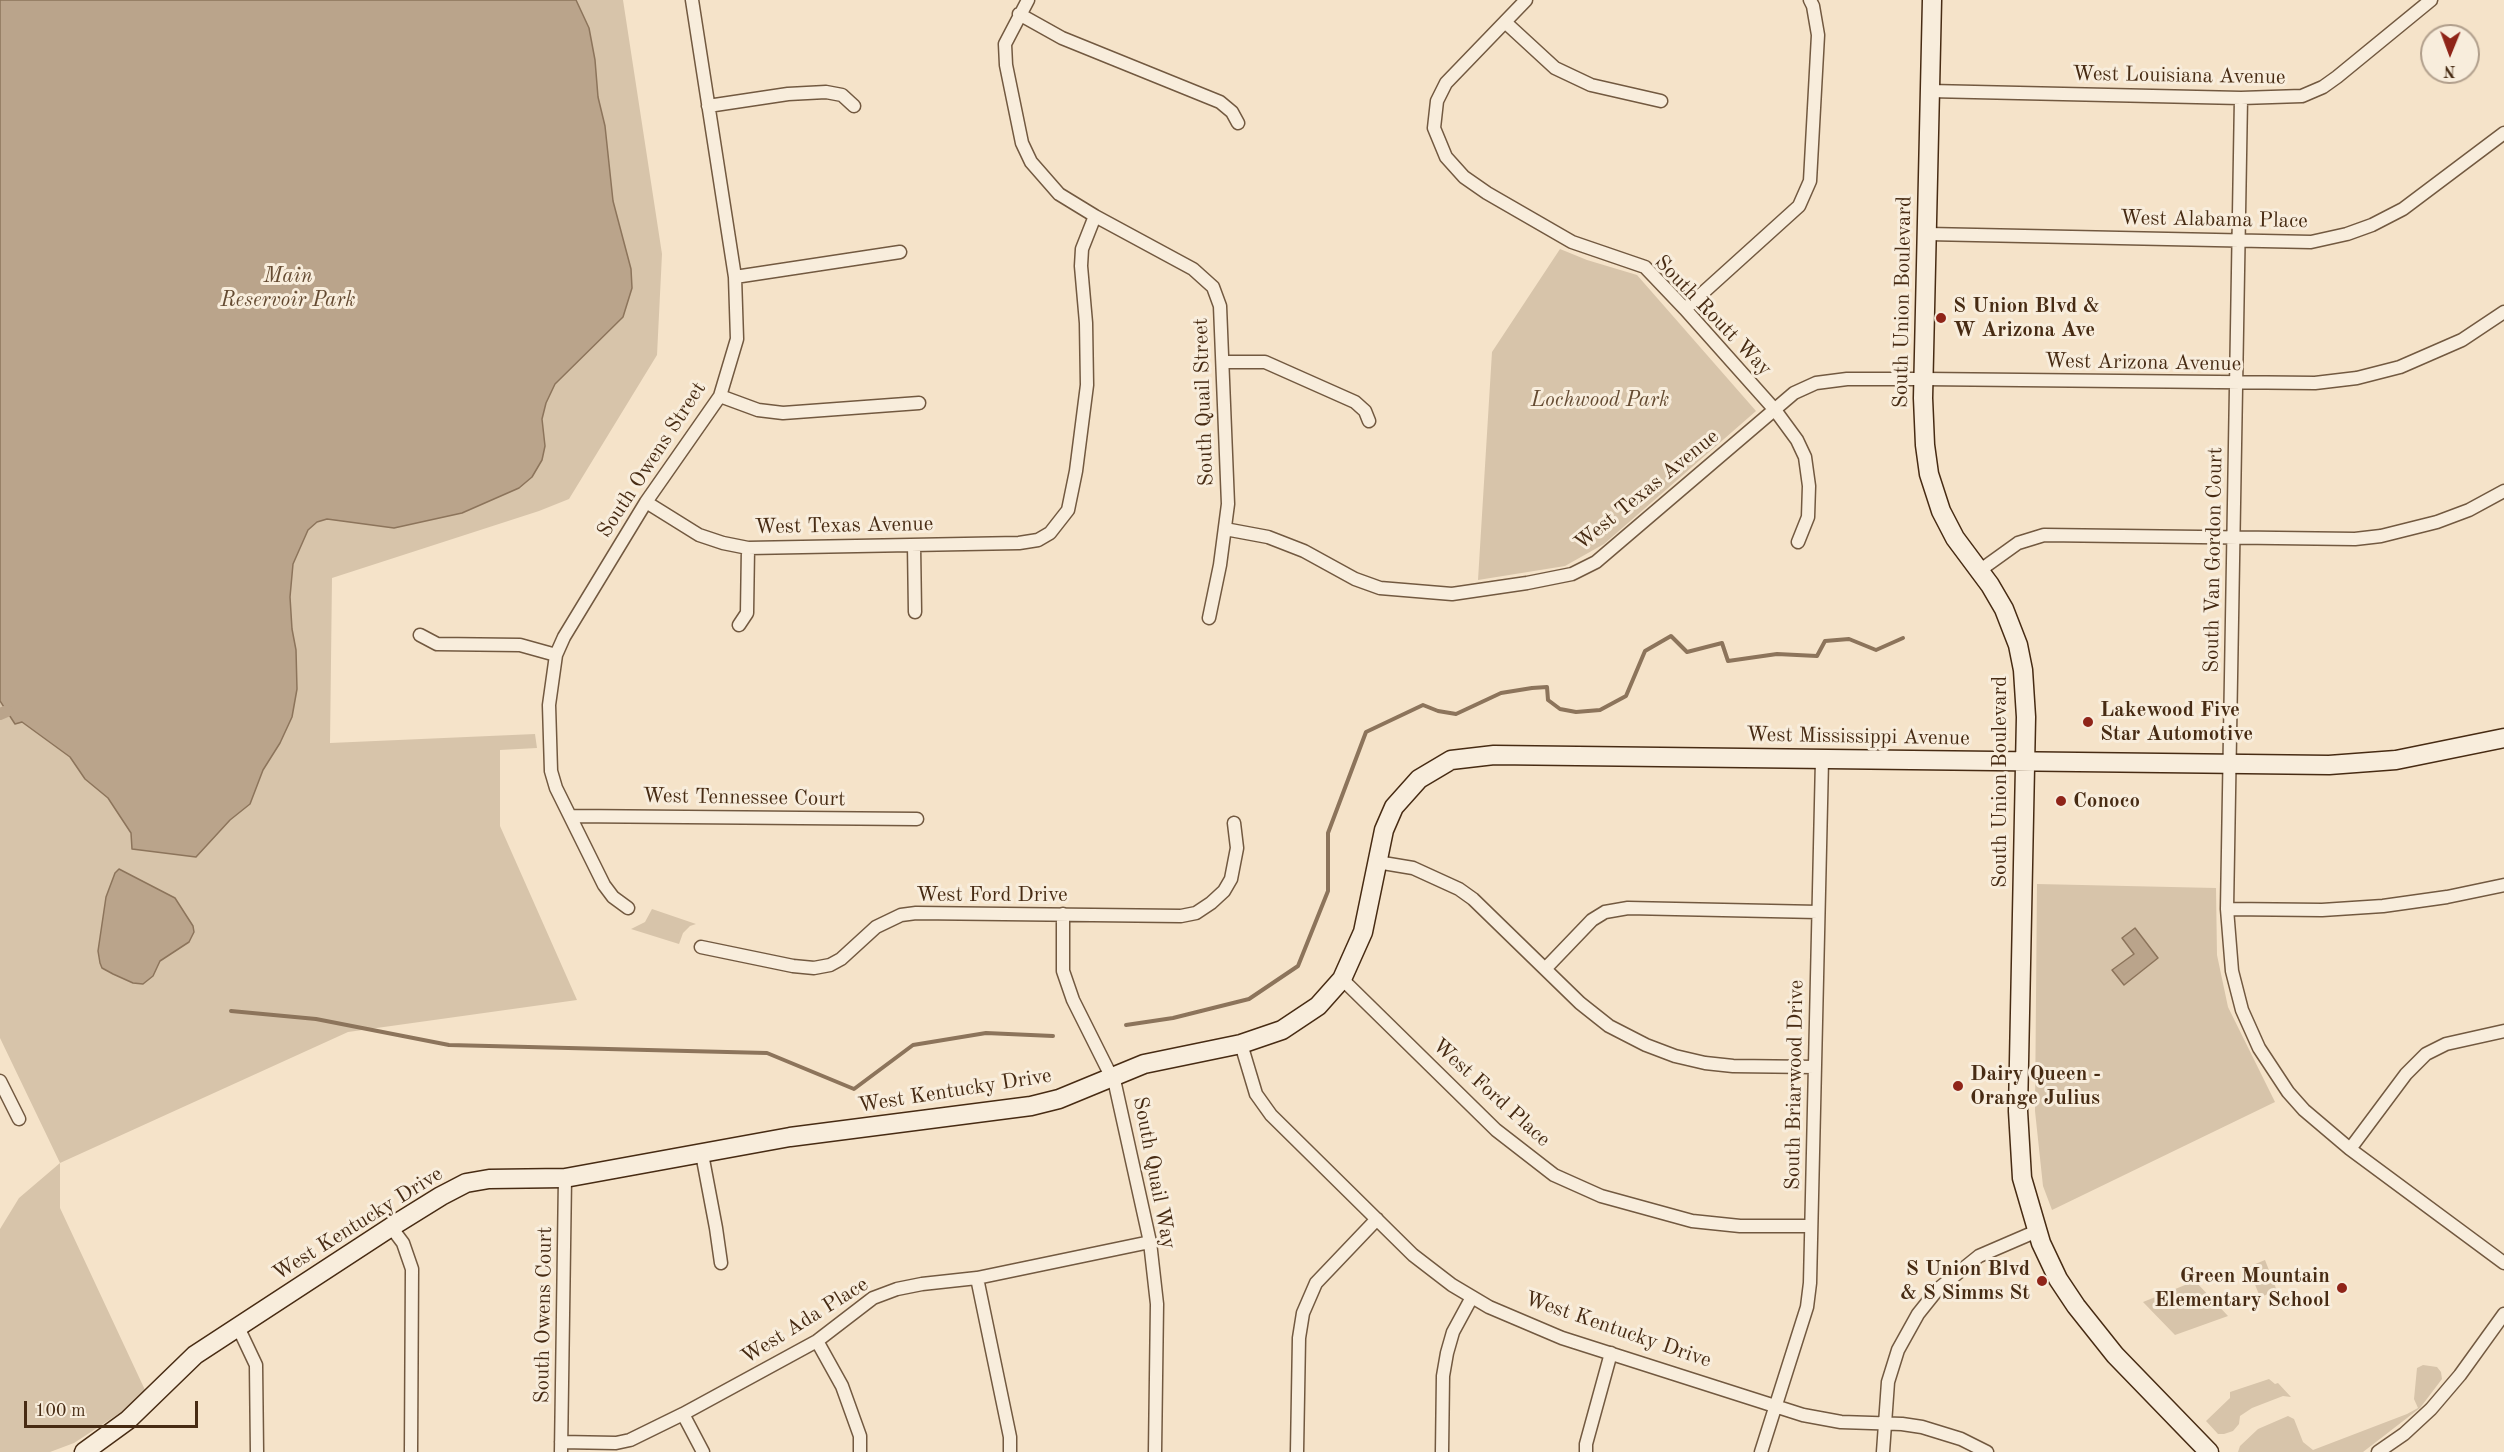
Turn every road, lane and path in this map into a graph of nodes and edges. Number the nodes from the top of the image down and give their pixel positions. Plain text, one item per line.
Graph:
1 (692, 0) edge
2 (1028, 0) edge
3 (1526, 0) edge
4 (1810, 0) edge
5 (1932, 0) edge
6 (2429, 0) edge
7 (1019, 14) junction
8 (1505, 22) junction
9 (1930, 91) junction
10 (2241, 98) junction
11 (1661, 101) dead end
12 (708, 106) junction
13 (854, 106) dead end
14 (1238, 123) dead end
15 (2504, 133) edge
16 (1095, 216) junction
17 (1928, 234) junction
18 (2239, 241) junction
19 (900, 252) dead end
20 (735, 277) junction
21 (1685, 309) junction
22 (2504, 312) edge
23 (1223, 362) junction
24 (1924, 379) junction
25 (2237, 384) junction
26 (720, 396) junction
27 (919, 403) dead end
28 (1775, 410) junction
29 (1369, 421) dead end
30 (2504, 491) edge
31 (646, 502) junction
32 (1225, 529) junction
33 (2234, 537) junction
34 (1798, 542) dead end
35 (914, 545) junction
36 (748, 548) junction
37 (1979, 571) junction
38 (915, 612) dead end
39 (1209, 618) dead end
40 (739, 625) dead end
41 (420, 635) dead end
42 (556, 655) junction
43 (2504, 738) edge
44 (1822, 759) junction
45 (2025, 762) junction
46 (2230, 765) junction
47 (570, 816) junction
48 (917, 819) dead end
49 (1234, 823) dead end
50 (1377, 862) junction
51 (2504, 885) edge
52 (628, 908) dead end
53 (2227, 909) junction
54 (1818, 912) junction
55 (1063, 914) junction
56 (701, 946) dead end
57 (1545, 969) junction
58 (1342, 979) junction
59 (2504, 1030) edge
60 (1241, 1044) junction
61 (1815, 1066) junction
62 (1112, 1076) junction
63 (0, 1081) edge
64 (19, 1119) dead end
65 (2350, 1149) junction
66 (702, 1154) junction
67 (565, 1178) junction
68 (1377, 1219) junction
69 (1811, 1226) junction
70 (391, 1227) junction
71 (2037, 1231) junction
72 (1150, 1242) junction
73 (721, 1263) dead end
74 (2504, 1263) edge
75 (977, 1278) junction
76 (1472, 1297) junction
77 (2504, 1314) edge
78 (238, 1327) junction
79 (817, 1341) junction
80 (1611, 1353) junction
81 (1776, 1406) junction
82 (683, 1414) junction
83 (1883, 1423) junction
84 (561, 1447) edge
85 (93, 1449) edge
86 (257, 1452) edge
87 (411, 1452) edge
88 (703, 1452) edge
89 (860, 1452) edge
90 (1010, 1452) edge
91 (1155, 1452) edge
92 (1297, 1452) edge
93 (1442, 1452) edge
94 (1586, 1452) edge
95 (1761, 1452) edge
96 (1883, 1452) edge
97 (1987, 1452) edge
98 (2209, 1452) edge
99 (2378, 1452) edge

1 - 12 street, South Owens Street
2 - 7 street, South Quail Street
3 - 8 street, South Routt Way
4 - 21 street
5 - 9 street, South Union Boulevard
6 - 10 street, West Louisiana Avenue
7 - 14 street
7 - 16 street, South Quail Street
8 - 11 street
8 - 21 street, South Routt Way
9 - 10 street, West Louisiana Avenue
9 - 17 street, South Union Boulevard
10 - 18 street, South Van Gordon Court
12 - 13 street
12 - 20 street, South Owens Street
15 - 18 street, West Alabama Place
16 - 23 street, South Quail Street
16 - 35 street, West Texas Avenue
17 - 18 street, West Alabama Place
17 - 24 street, South Union Boulevard
18 - 25 street, South Van Gordon Court
19 - 20 street
20 - 26 street, South Owens Street
21 - 28 street, South Routt Way
22 - 25 street, West Arizona Avenue
23 - 29 street
23 - 32 street, South Quail Street
24 - 25 street, West Arizona Avenue
24 - 28 street, West Arizona Avenue
24 - 37 street, South Union Boulevard
25 - 33 street, South Van Gordon Court
26 - 27 street
26 - 31 street, South Owens Street
28 - 32 street, West Texas Avenue
28 - 34 street, South Routt Way
30 - 33 street
31 - 36 street, West Texas Avenue
31 - 42 street, South Owens Street
32 - 39 street, South Quail Street
33 - 37 street
33 - 46 street, South Van Gordon Court
35 - 36 street, West Texas Avenue
35 - 38 street
36 - 40 street
37 - 45 street, South Union Boulevard
41 - 42 street
42 - 47 street, South Owens Street
43 - 46 street, West Mississippi Avenue
44 - 45 street, West Mississippi Avenue
44 - 50 street, West Mississippi Avenue
44 - 54 street, South Briarwood Drive
45 - 46 street, West Mississippi Avenue
45 - 71 street, South Union Boulevard
46 - 53 street, South Van Gordon Court
47 - 48 street, West Tennessee Court
47 - 52 street, South Owens Street
49 - 55 street, West Ford Drive
50 - 57 street
50 - 58 street, West Mississippi Avenue
51 - 53 street
53 - 65 street, South Van Gordon Court
54 - 57 street
54 - 61 street, South Briarwood Drive
55 - 56 street, West Ford Drive
55 - 62 street, South Quail Way
57 - 61 street
58 - 60 street, West Mississippi Avenue
58 - 69 street, West Ford Place
59 - 65 street
60 - 62 street, West Kentucky Drive
60 - 68 street, West Kentucky Drive
61 - 69 street, South Briarwood Drive
62 - 66 street, West Kentucky Drive
62 - 72 street, South Quail Way
63 - 64 street
65 - 74 street, South Van Gordon Court
66 - 67 street, West Kentucky Drive
66 - 73 street
67 - 70 street, West Kentucky Drive
67 - 84 street, South Owens Court
68 - 76 street, West Kentucky Drive
68 - 92 street
69 - 81 street, South Briarwood Drive
70 - 78 street, West Kentucky Drive
70 - 87 street
71 - 83 street
71 - 98 street, South Union Boulevard
72 - 75 street, West Ada Place
72 - 91 street, South Quail Way
75 - 79 street, West Ada Place
75 - 90 street
76 - 80 street, West Kentucky Drive
76 - 93 street
77 - 99 street
78 - 85 street, West Kentucky Drive
78 - 86 street
79 - 82 street, West Ada Place
79 - 89 street
80 - 81 street, West Kentucky Drive
80 - 94 street
81 - 83 street, West Kentucky Drive
81 - 95 street, South Briarwood Drive
82 - 84 street, West Ada Place
82 - 88 street
83 - 96 street
83 - 97 street, West Kentucky Drive

